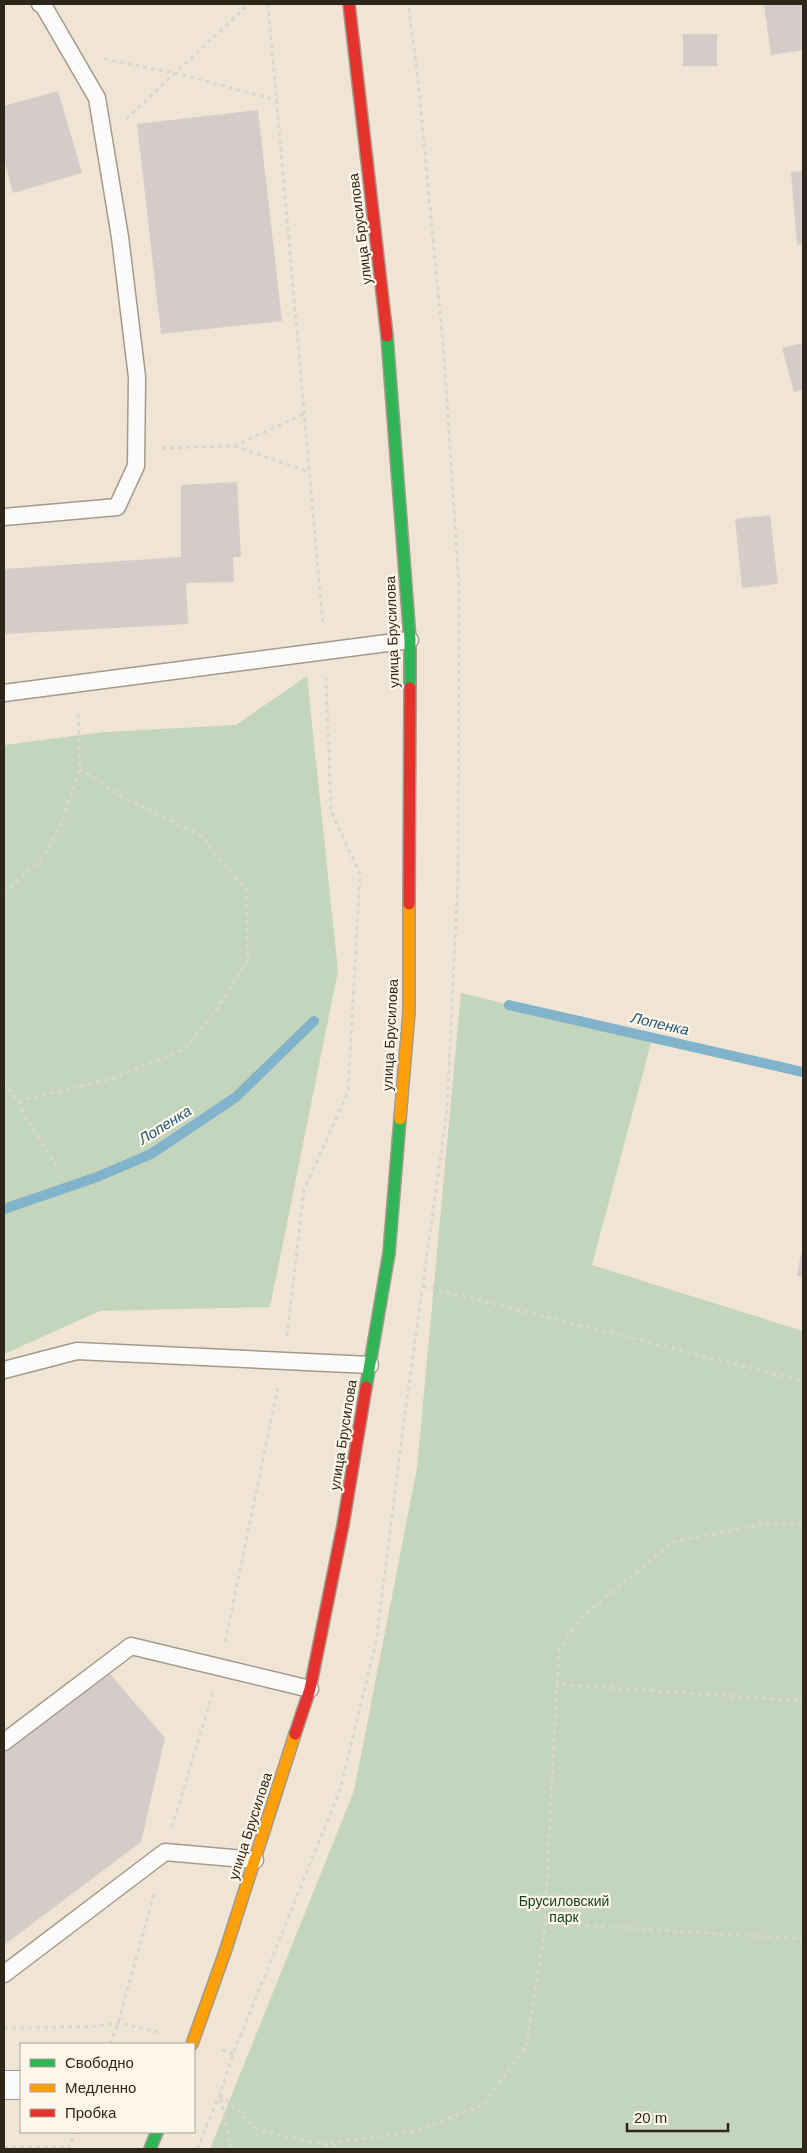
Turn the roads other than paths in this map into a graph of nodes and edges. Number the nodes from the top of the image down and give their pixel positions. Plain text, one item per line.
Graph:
1 (40, 4) edge
2 (349, 4) edge
3 (4, 517) edge
4 (410, 640) junction
5 (4, 693) edge
6 (370, 1365) junction
7 (4, 1370) edge
8 (310, 1689) junction
9 (4, 1742) edge
10 (255, 1860) junction
11 (4, 1974) edge
12 (192, 2043) edge
13 (4, 2085) edge
14 (20, 2085) edge
15 (157, 2133) edge
16 (150, 2149) edge

1 - 3 lane
2 - 4 street, улица Брусилова
4 - 5 lane
4 - 6 street, улица Брусилова
6 - 7 lane
6 - 8 street, улица Брусилова
8 - 9 lane
8 - 10 street, улица Брусилова
10 - 11 lane
10 - 12 street, улица Брусилова
13 - 14 street
15 - 16 street

